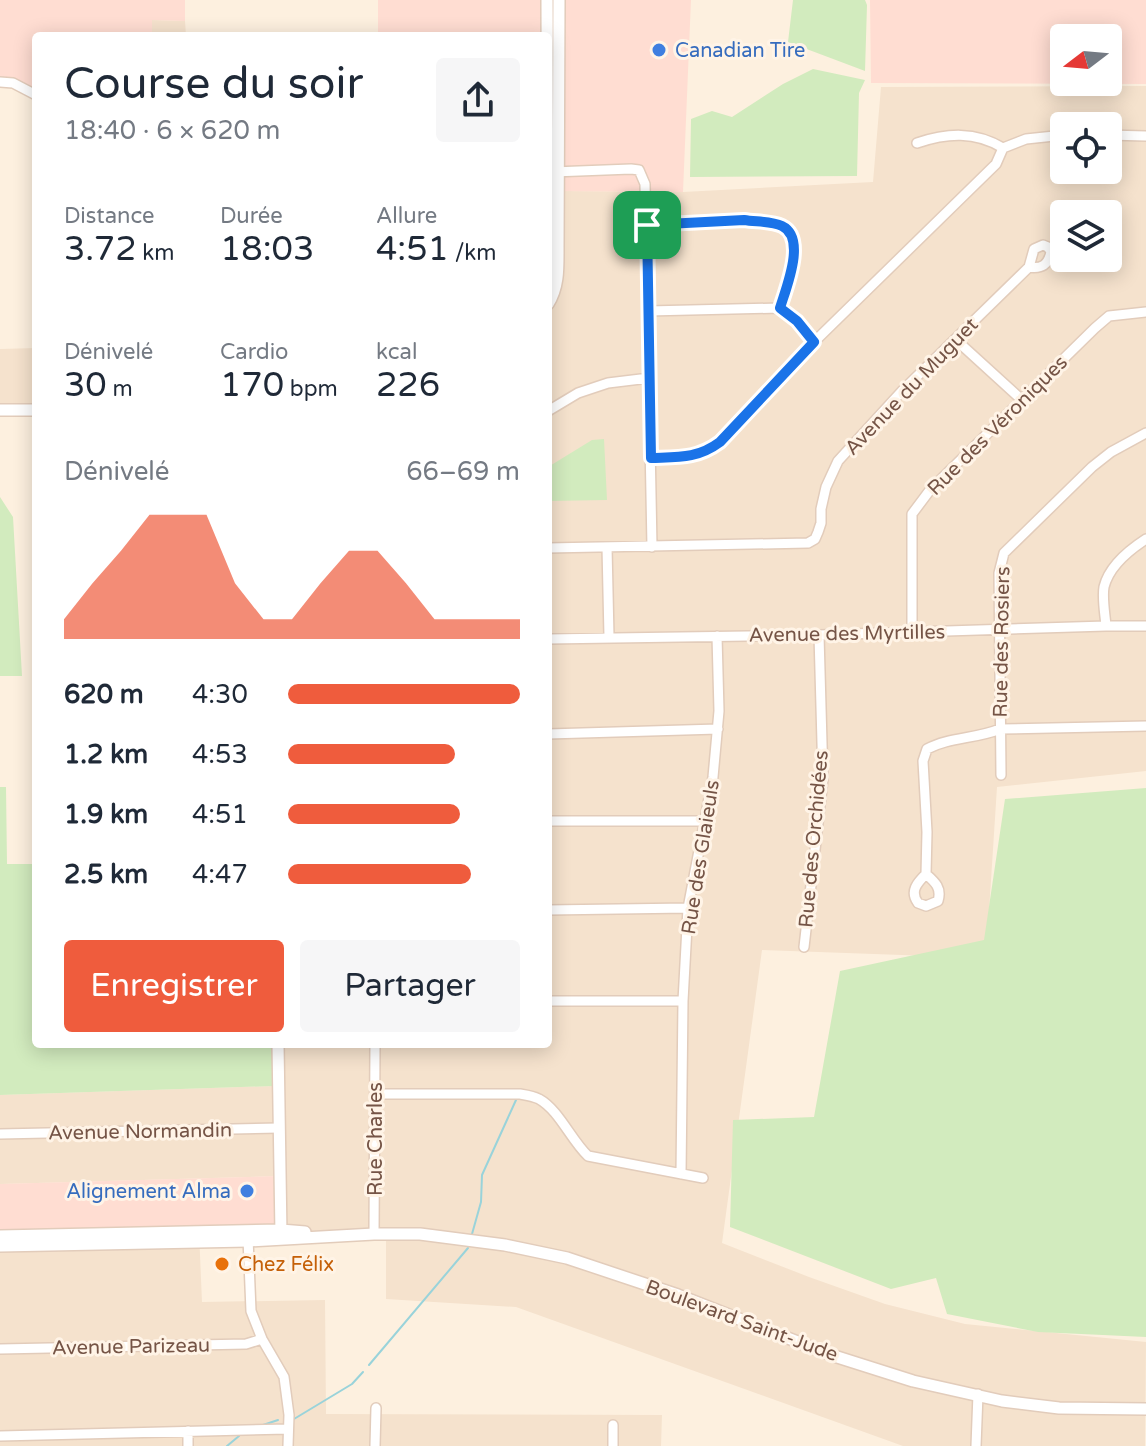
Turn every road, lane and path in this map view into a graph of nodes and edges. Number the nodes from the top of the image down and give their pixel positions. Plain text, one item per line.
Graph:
1 (547, 0) edge
2 (559, 0) edge
3 (548, 32) edge
4 (0, 82) edge
5 (32, 93) edge
6 (1122, 135) edge
7 (1050, 136) edge
8 (1146, 136) edge
9 (552, 142) edge
10 (917, 143) dead end
11 (1003, 148) junction
12 (553, 171) edge
13 (552, 192) edge
14 (647, 225) junction
15 (1029, 267) dead end
16 (552, 298) edge
17 (780, 308) junction
18 (648, 311) junction
19 (1146, 312) edge
20 (955, 339) junction
21 (814, 342) junction
22 (649, 378) junction
23 (1022, 400) junction
24 (552, 409) edge
25 (0, 410) edge
26 (32, 410) edge
27 (1146, 433) edge
28 (651, 458) junction
29 (1146, 539) edge
30 (607, 547) junction
31 (652, 547) junction
32 (552, 548) edge
33 (1106, 626) junction
34 (1146, 626) edge
35 (999, 630) junction
36 (912, 633) junction
37 (819, 635) junction
38 (717, 636) junction
39 (609, 637) junction
40 (552, 639) edge
41 (1146, 726) edge
42 (718, 729) junction
43 (1000, 729) junction
44 (552, 734) edge
45 (1001, 775) dead end
46 (552, 821) edge
47 (704, 821) junction
48 (926, 874) dead end
49 (688, 908) junction
50 (552, 910) edge
51 (804, 947) dead end
52 (552, 1001) edge
53 (683, 1001) junction
54 (278, 1048) edge
55 (375, 1048) edge
56 (375, 1094) junction
57 (279, 1128) junction
58 (0, 1134) edge
59 (681, 1174) junction
60 (703, 1178) dead end
61 (281, 1234) junction
62 (374, 1234) junction
63 (0, 1236) edge
64 (248, 1236) junction
65 (0, 1246) edge
66 (262, 1339) junction
67 (0, 1349) edge
68 (978, 1394) junction
69 (376, 1408) dead end
70 (1146, 1409) edge
71 (613, 1425) dead end
72 (288, 1429) junction
73 (188, 1431) junction
74 (0, 1436) edge
75 (188, 1446) edge
76 (288, 1446) edge
77 (375, 1446) edge
78 (613, 1446) edge
79 (976, 1446) edge

1 - 3 street
2 - 12 street
4 - 5 street
6 - 8 street
7 - 11 street
9 - 12 street
10 - 11 street
11 - 21 street
12 - 13 street
12 - 14 street
12 - 16 street
14 - 17 street
14 - 18 street
15 - 20 street, Avenue du Muguet
17 - 18 street
17 - 21 street
18 - 22 street
19 - 23 street, Rue des Véroniques
20 - 23 street
20 - 31 street, Avenue du Muguet
21 - 28 street
22 - 24 street
22 - 28 street
23 - 36 street, Rue des Véroniques
25 - 26 street
27 - 35 street, Rue des Rosiers
28 - 31 street
29 - 33 street
30 - 31 street, Avenue du Muguet
30 - 32 street, Avenue du Muguet
30 - 39 street
33 - 34 street, Avenue des Myrtilles
33 - 35 street, Avenue des Myrtilles
35 - 36 street, Avenue des Myrtilles
35 - 43 street, Rue des Rosiers
36 - 37 street, Avenue des Myrtilles
37 - 38 street, Avenue des Myrtilles
37 - 51 street, Rue des Orchidées
38 - 39 street, Avenue des Myrtilles
38 - 42 street, Rue des Glaieuls
39 - 40 street, Avenue des Myrtilles
41 - 43 street
42 - 44 street
42 - 47 street, Rue des Glaieuls
43 - 45 street, Rue des Rosiers
43 - 48 street
46 - 47 street
47 - 49 street, Rue des Glaieuls
49 - 50 street
49 - 53 street, Rue des Glaieuls
52 - 53 street
53 - 59 street, Rue des Glaieuls
54 - 57 street
55 - 56 street, Rue Charles
56 - 59 street
56 - 62 street, Rue Charles
57 - 58 street, Avenue Normandin
57 - 61 street
59 - 60 street
61 - 62 street, Boulevard Saint-Jude
61 - 64 street, Boulevard Saint-Jude
62 - 68 street, Boulevard Saint-Jude
63 - 64 street, Boulevard Saint-Jude
64 - 65 street, Boulevard Saint-Jude
64 - 66 street
66 - 67 street, Avenue Parizeau
66 - 72 street
68 - 70 street, Boulevard Saint-Jude
68 - 79 street
69 - 77 street
71 - 78 street
72 - 73 street
72 - 76 street
73 - 74 street
73 - 75 street

